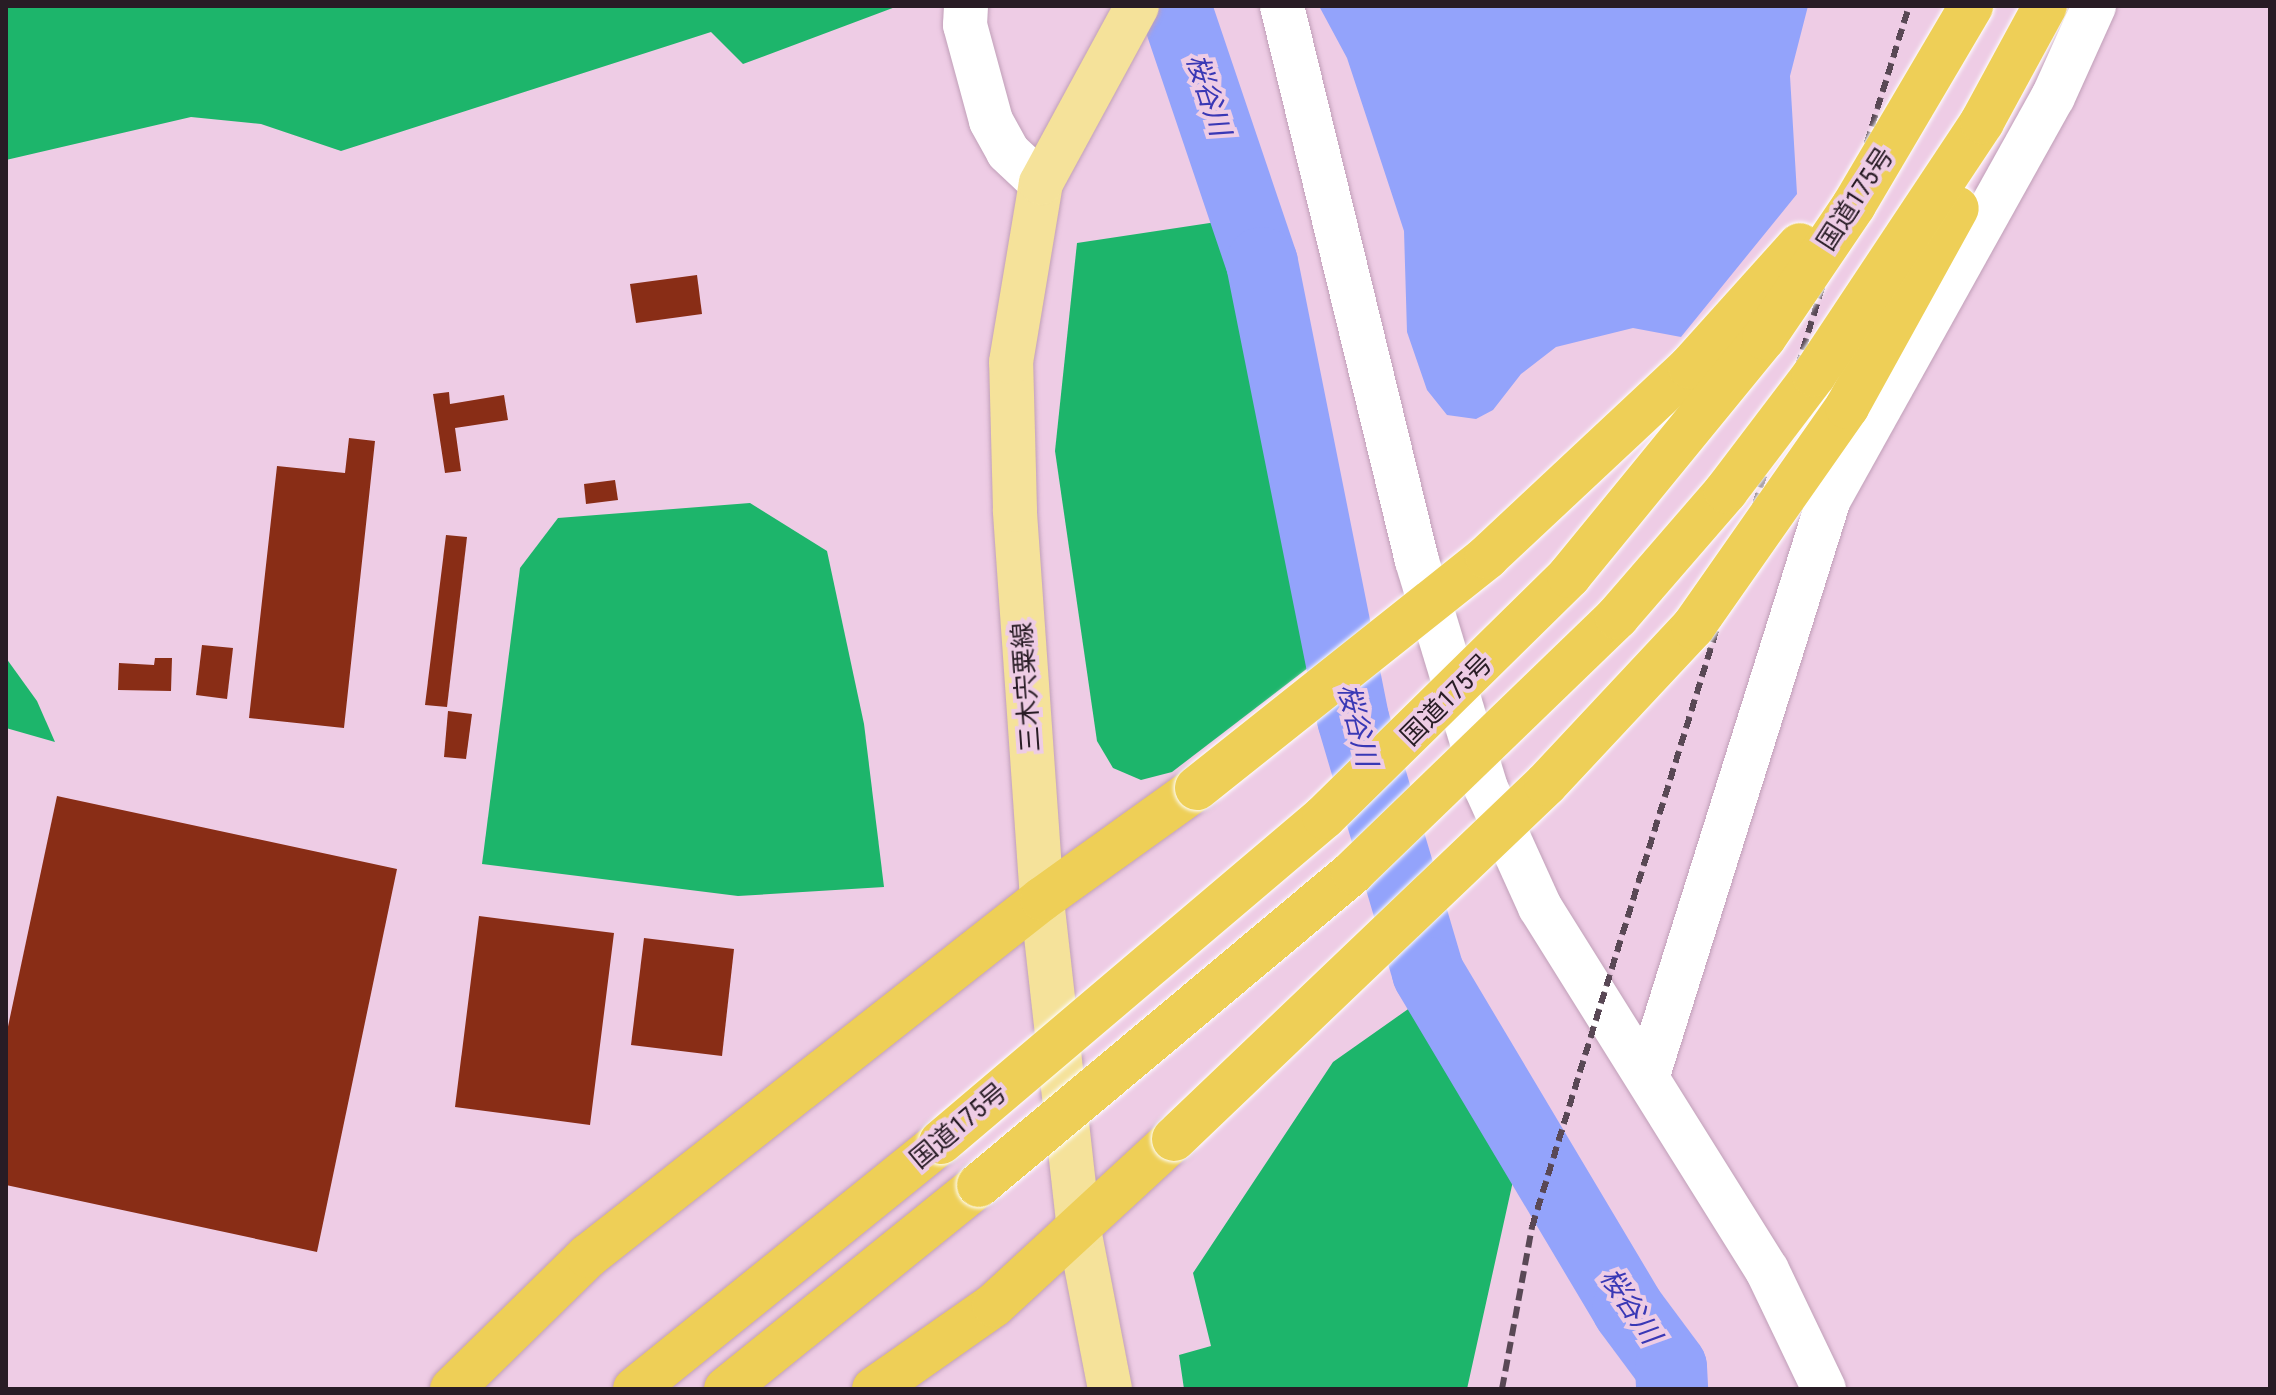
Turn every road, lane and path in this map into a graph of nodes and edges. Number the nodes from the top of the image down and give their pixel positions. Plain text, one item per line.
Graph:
1 (966, 6) edge
2 (1282, 6) edge
3 (1971, 6) edge
4 (2047, 6) edge
5 (2094, 6) edge
6 (1132, 14) edge
7 (1920, 96) junction
8 (1041, 183) junction
9 (1042, 899) junction
10 (1648, 1075) junction
11 (1079, 1230) junction
12 (452, 1389) edge
13 (635, 1389) edge
14 (726, 1389) edge
15 (874, 1389) edge
16 (1110, 1389) edge
17 (1824, 1389) edge

1 - 8 street
2 - 10 street
3 - 7 highway, 国道175号, bridge
4 - 11 highway, bridge
4 - 14 highway, bridge
5 - 10 street
6 - 8 main road, 三木宍粟線
7 - 9 highway, bridge
7 - 13 highway, 国道175号, bridge
8 - 9 main road, 三木宍粟線
9 - 11 main road, 三木宍粟線
9 - 12 highway
10 - 17 street
11 - 15 highway
11 - 16 main road, 三木宍粟線

